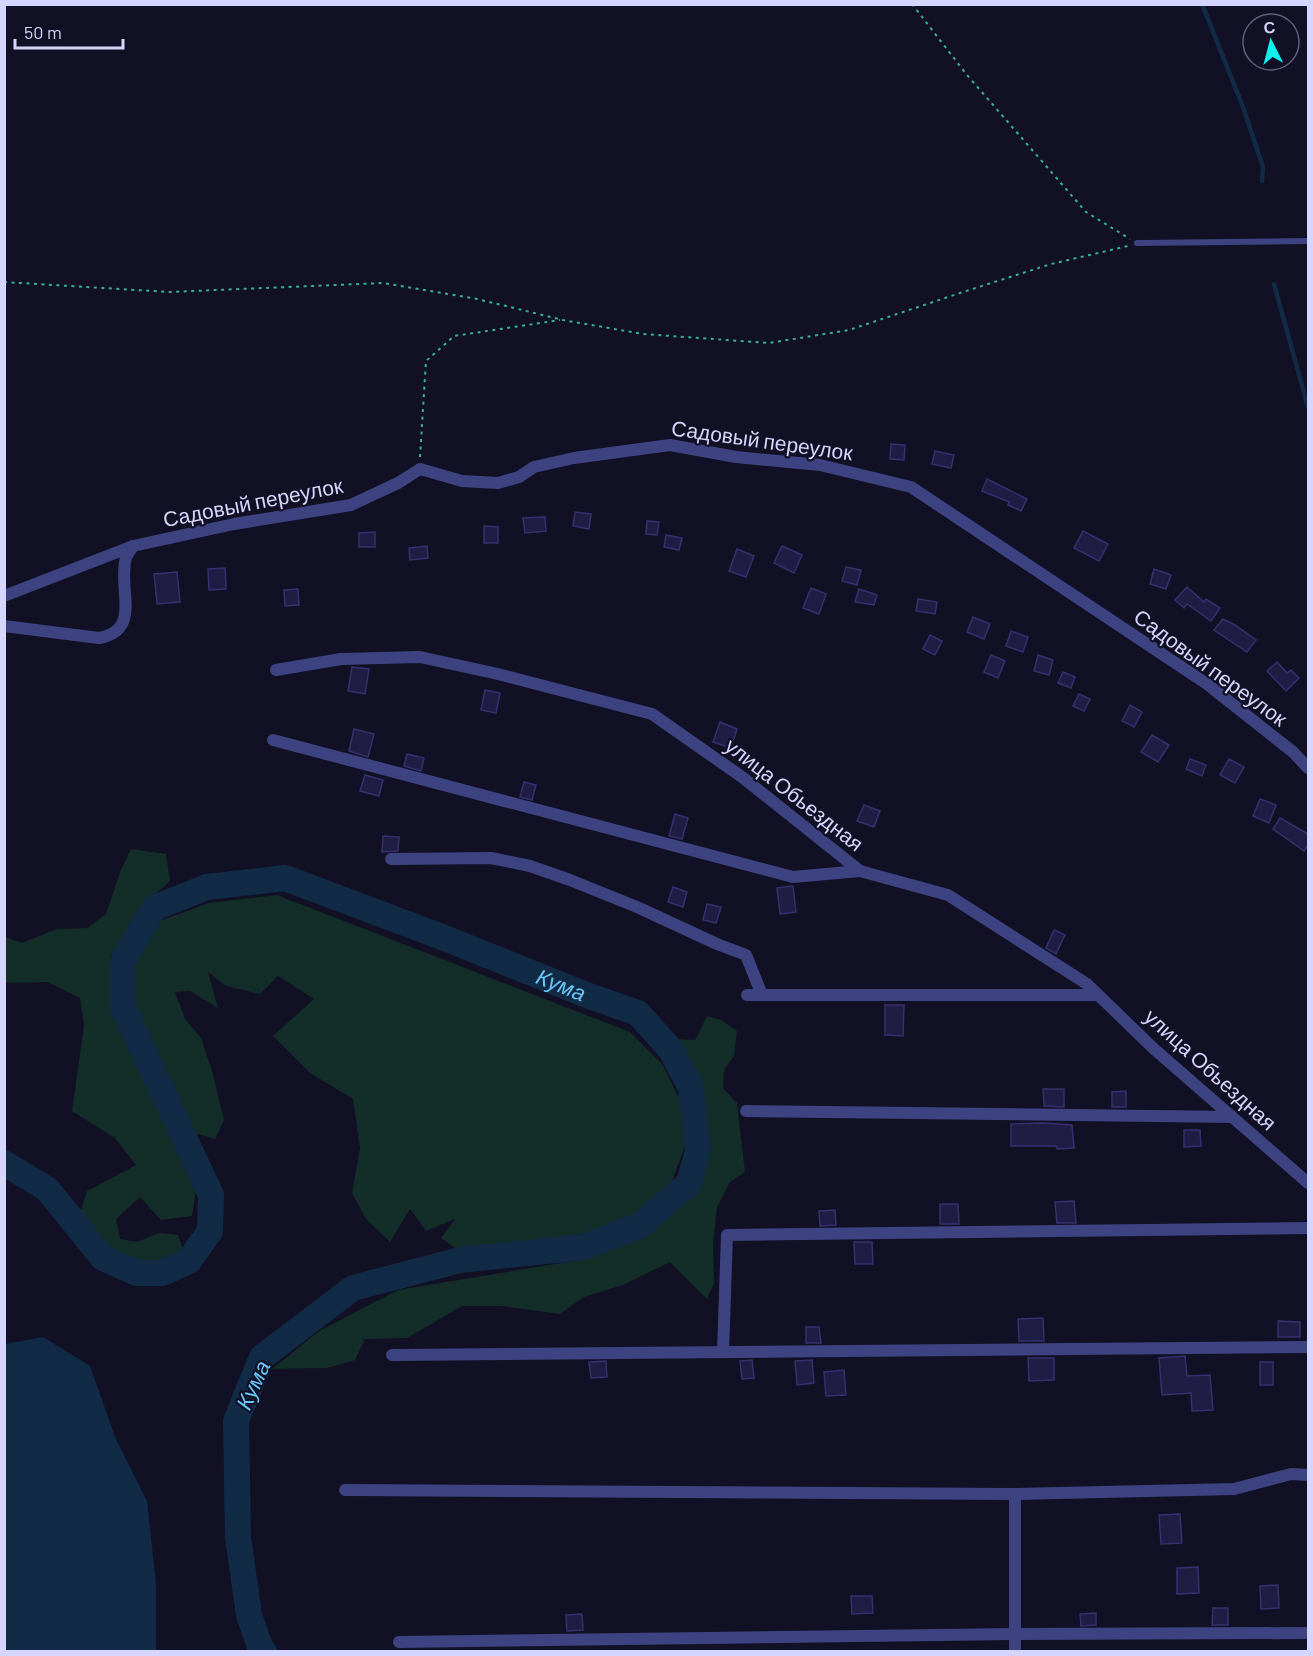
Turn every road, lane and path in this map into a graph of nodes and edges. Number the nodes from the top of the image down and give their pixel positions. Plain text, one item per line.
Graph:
1 (912, 4) edge
2 (1308, 241) edge
3 (1137, 243) junction
4 (4, 282) edge
5 (563, 320) junction
6 (420, 469) junction
7 (133, 546) junction
8 (4, 596) edge
9 (4, 626) edge
10 (276, 670) dead end
11 (273, 740) dead end
12 (1308, 768) edge
13 (391, 859) dead end
14 (860, 871) junction
15 (747, 995) dead end
16 (762, 995) junction
17 (1098, 995) junction
18 (746, 1111) dead end
19 (1232, 1117) junction
20 (1308, 1183) edge
21 (1308, 1228) edge
22 (1308, 1347) edge
23 (723, 1352) junction
24 (392, 1355) dead end
25 (1308, 1475) edge
26 (345, 1491) dead end
27 (1015, 1494) junction
28 (1308, 1633) edge
29 (1015, 1634) junction
30 (399, 1642) dead end
31 (1015, 1652) edge

1 - 3 path
2 - 3 lane
3 - 5 path
4 - 5 path
5 - 6 path
6 - 7 street, Садовый переулок
6 - 12 street, Садовый переулок
7 - 8 street, Садовый переулок
7 - 9 street
10 - 14 street, улица Обьездная
11 - 14 street
13 - 16 street
14 - 17 street, улица Обьездная
15 - 16 street
16 - 17 street
17 - 19 street, улица Обьездная
18 - 19 street
19 - 20 street, улица Обьездная
21 - 23 street
22 - 23 street
23 - 24 street
25 - 27 street
26 - 27 street
27 - 29 street
28 - 29 street
29 - 30 street
29 - 31 street

